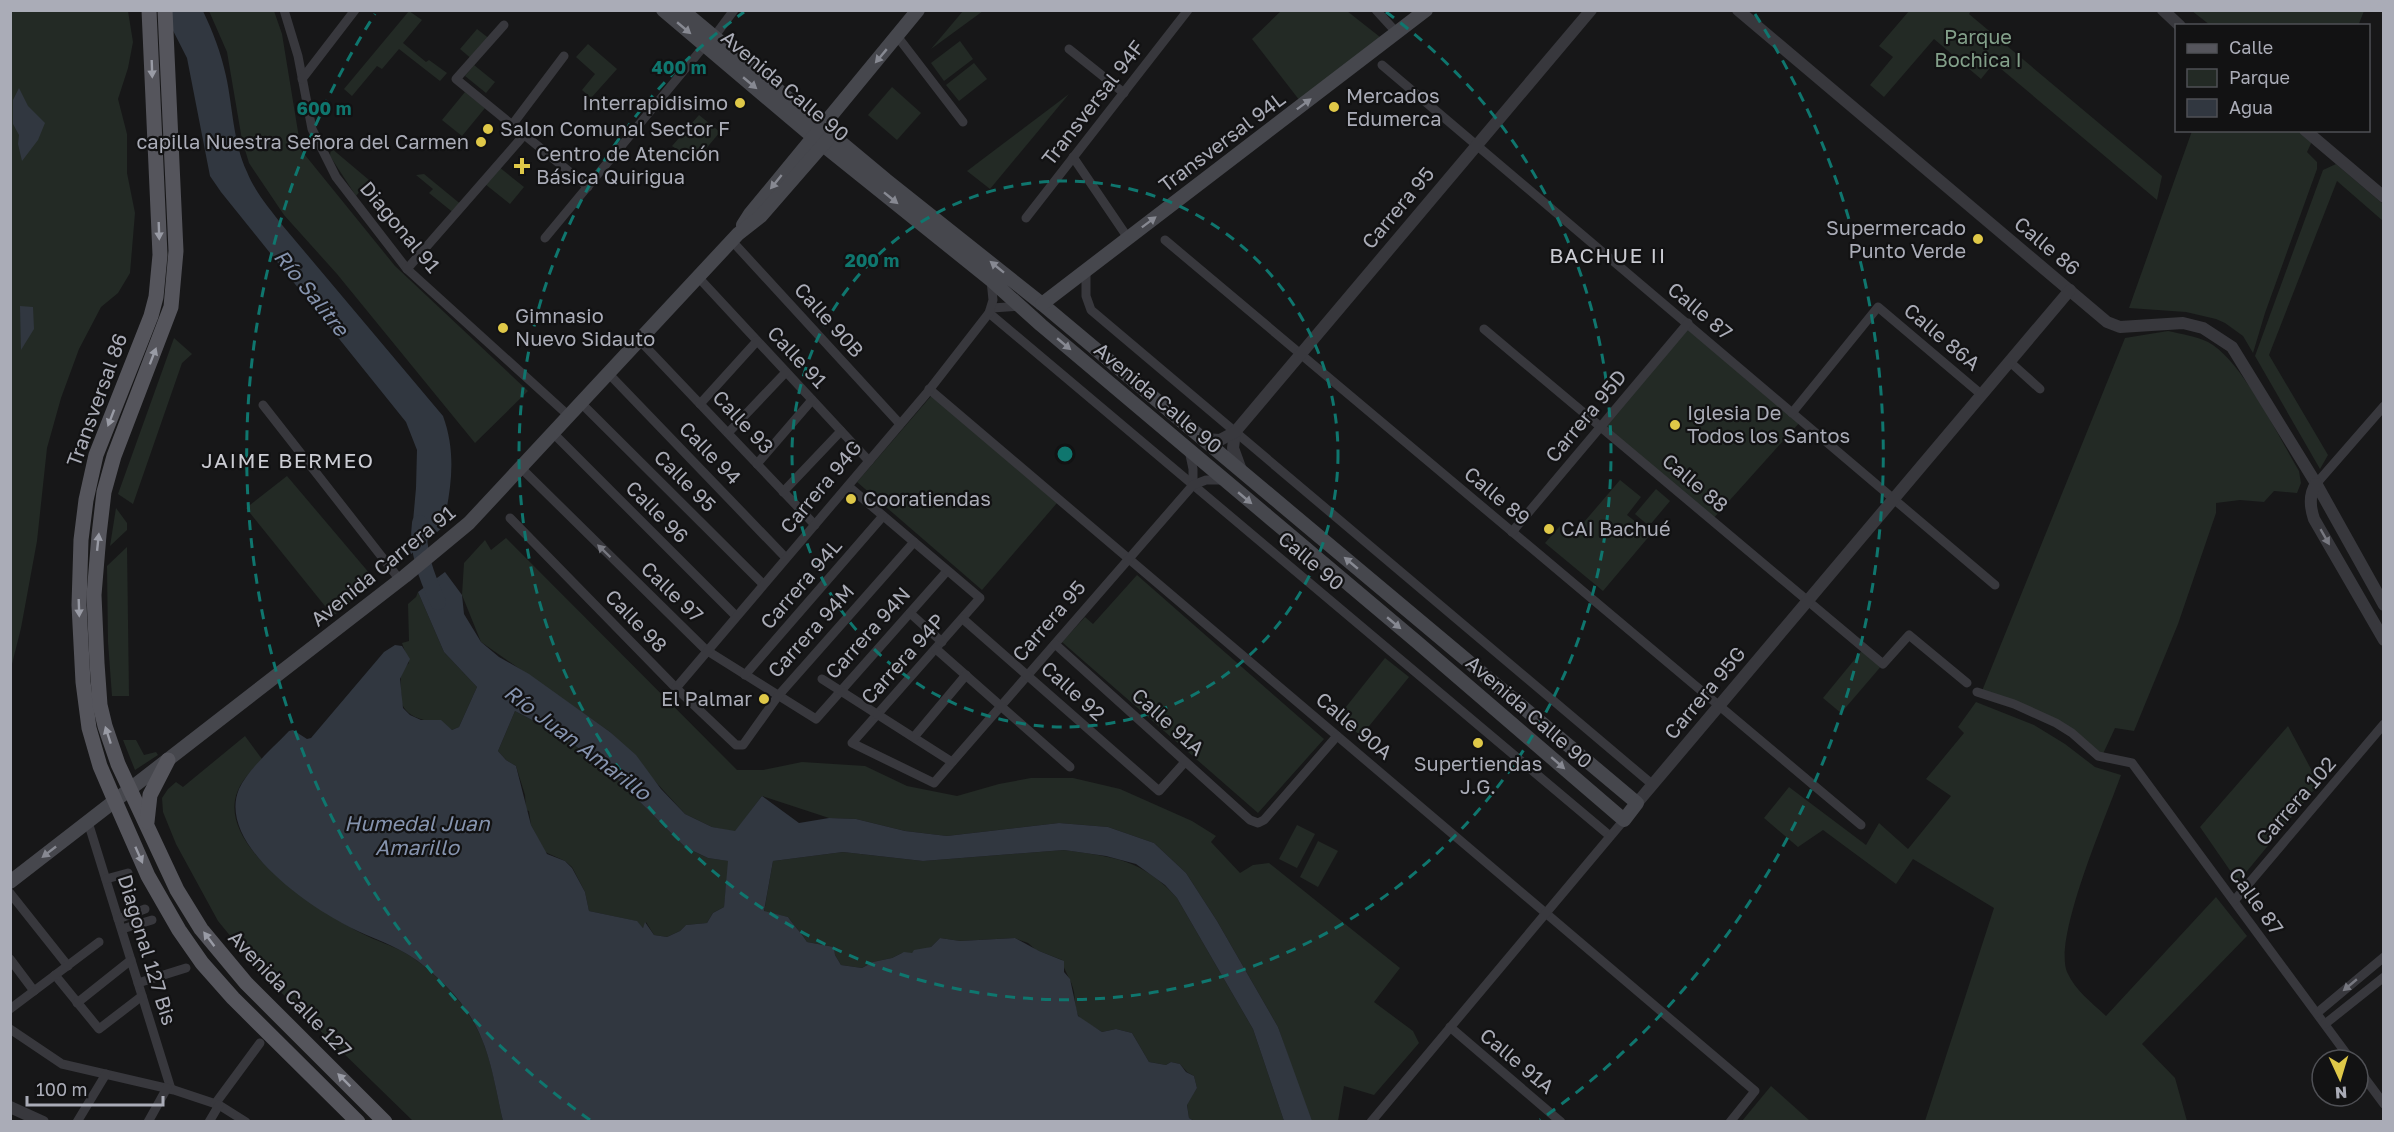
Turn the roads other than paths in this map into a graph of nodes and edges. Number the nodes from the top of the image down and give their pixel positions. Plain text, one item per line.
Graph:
1 (149, 10) edge
2 (165, 10) edge
3 (284, 10) edge
4 (355, 10) edge
5 (663, 10) edge
6 (682, 10) edge
7 (734, 10) edge
8 (918, 10) edge
9 (1188, 10) edge
10 (1376, 10) edge
11 (1426, 10) edge
12 (1591, 10) edge
13 (1738, 10) edge
14 (2163, 10) edge
15 (2179, 24) edge
16 (504, 25) dead end
17 (1397, 33) junction
18 (897, 36) junction
19 (709, 41) junction
20 (1069, 49) dead end
21 (564, 56) dead end
22 (1382, 65) dead end
23 (302, 79) junction
24 (1124, 93) junction
25 (963, 122) dead end
26 (512, 125) junction
27 (2307, 132) edge
28 (524, 135) junction
29 (822, 136) junction
30 (1477, 145) junction
31 (1073, 157) junction
32 (845, 161) junction
33 (801, 172) junction
34 (588, 186) junction
35 (2384, 197) edge
36 (1026, 218) dead end
37 (735, 237) junction
38 (545, 238) dead end
39 (1128, 238) junction
40 (1165, 240) dead end
41 (407, 269) junction
42 (1086, 270) junction
43 (698, 277) junction
44 (991, 280) junction
45 (2070, 290) junction
46 (1042, 304) junction
47 (1020, 306) junction
48 (991, 310) junction
49 (1688, 323) junction
50 (1484, 329) dead end
51 (757, 341) junction
52 (645, 345) dead end
53 (1300, 354) junction
54 (2010, 362) junction
55 (786, 372) junction
56 (608, 373) junction
57 (929, 389) junction
58 (2040, 389) dead end
59 (1982, 395) junction
60 (812, 400) junction
61 (581, 403) junction
62 (700, 404) junction
63 (263, 405) dead end
64 (2384, 406) edge
65 (1792, 413) junction
66 (569, 416) junction
67 (900, 424) junction
68 (1600, 428) junction
69 (841, 431) junction
70 (1235, 432) junction
71 (553, 433) junction
72 (728, 433) junction
73 (1203, 439) junction
74 (1189, 450) junction
75 (869, 461) junction
76 (757, 464) junction
77 (520, 467) junction
78 (1242, 471) junction
79 (1223, 480) junction
80 (2316, 484) junction
81 (848, 486) junction
82 (1193, 486) junction
83 (783, 492) junction
84 (1894, 500) junction
85 (884, 516) junction
86 (510, 518) dead end
87 (814, 525) junction
88 (1512, 532) junction
89 (914, 542) junction
90 (786, 558) junction
91 (1129, 559) junction
92 (947, 571) junction
93 (402, 578) junction
94 (764, 584) junction
95 (1995, 585) dead end
96 (1808, 601) junction
97 (2384, 605) edge
98 (910, 613) junction
99 (736, 616) junction
100 (963, 619) junction
101 (2384, 640) edge
102 (1055, 644) junction
103 (939, 645) junction
104 (706, 651) junction
105 (745, 675) junction
106 (966, 675) junction
107 (1028, 675) junction
108 (822, 679) dead end
109 (1967, 683) dead end
110 (676, 687) junction
111 (841, 691) junction
112 (1977, 692) dead end
113 (778, 696) junction
114 (1001, 706) junction
115 (1719, 706) junction
116 (878, 715) junction
117 (816, 719) joint
118 (2384, 724) edge
119 (1337, 736) junction
120 (914, 737) junction
121 (740, 746) joint
122 (168, 760) junction
123 (952, 762) junction
124 (1185, 762) junction
125 (1070, 767) dead end
126 (934, 783) joint
127 (1653, 785) junction
128 (130, 790) junction
129 (115, 801) junction
130 (1637, 803) junction
131 (1624, 820) junction
132 (88, 822) junction
133 (147, 825) junction
134 (1861, 825) dead end
135 (1610, 836) junction
136 (128, 873) dead end
137 (106, 879) junction
138 (10, 882) edge
139 (10, 893) edge
140 (2234, 901) junction
141 (145, 909) dead end
142 (1545, 913) junction
143 (118, 919) junction
144 (152, 920) dead end
145 (122, 929) junction
146 (99, 942) dead end
147 (2384, 957) edge
148 (10, 959) edge
149 (131, 960) junction
150 (68, 966) junction
151 (186, 968) dead end
152 (55, 975) junction
153 (2384, 976) edge
154 (138, 983) junction
155 (34, 991) junction
156 (142, 996) junction
157 (77, 1003) junction
158 (10, 1009) edge
159 (2317, 1013) junction
160 (2325, 1024) junction
161 (1450, 1028) junction
162 (10, 1029) edge
163 (260, 1043) dead end
164 (2342, 1048) edge
165 (106, 1074) junction
166 (2370, 1085) edge
167 (169, 1089) junction
168 (2384, 1104) edge
169 (217, 1105) junction
170 (10, 1107) edge
171 (43, 1122) edge
172 (77, 1122) edge
173 (148, 1122) edge
174 (209, 1122) edge
175 (246, 1122) edge
176 (358, 1122) edge
177 (385, 1122) edge
178 (1371, 1122) edge
179 (1561, 1122) edge
180 (1730, 1122) edge

1 -> 129 main road, Transversal 86
128 -> 2 main road, Transversal 86
3 - 23 street, Diagonal 91
4 - 23 street
5 -> 19 main road, Avenida Calle 90
6 - 19 main road, Avenida Calle 90
7 - 19 street
8 - 18 main road, Avenida Carrera 91
9 - 24 street, Transversal 94F
10 - 17 street
11 - 17 main road, Transversal 94L
12 - 30 street, Carrera 95
13 - 45 street, Calle 86
14 - 15 street
16 - 26 street
39 -> 17 main road, Transversal 94L
18 - 25 street
18 -> 29 main road, Avenida Carrera 91
19 - 29 main road, Avenida Calle 90
19 - 34 street
20 - 24 street
21 - 26 street
22 - 30 street, Calle 87
23 - 41 street, Diagonal 91
24 - 31 street, Transversal 94F
26 - 28 street
27 - 35 street
28 - 34 street
28 - 41 street
29 - 32 main road, Avenida Calle 90
29 - 33 main road, Avenida Carrera 91
29 -> 37 main road, Avenida Carrera 91
46 -> 29 main road, Avenida Calle 90
30 - 49 street, Calle 87
30 - 53 street, Carrera 95
31 - 36 street, Transversal 94F
31 - 39 street
32 - 33 main road
32 -> 44 main road, Avenida Calle 90
33 - 37 main road, Avenida Carrera 91
34 - 38 street
37 - 43 main road, Avenida Carrera 91
37 - 67 street, Calle 90B
39 - 42 main road, Transversal 94L
40 - 53 street, Calle 89
41 - 66 street, Diagonal 91
42 - 46 main road, Transversal 94L
42 - 70 street
43 - 51 street, Calle 91
43 - 56 main road, Avenida Carrera 91
44 - 47 main road, Avenida Calle 90
44 - 48 street
45 - 54 street, Carrera 95G
45 - 80 street, Calle 86
46 - 47 main road
46 - 73 main road, Avenida Calle 90
47 - 48 street
47 -> 74 main road, Avenida Calle 90
48 - 57 street, Carrera 94G
48 - 82 street, Calle 90
49 - 65 street, Calle 87
49 - 68 street, Carrera 95D
50 - 68 street, Calle 88
51 - 55 street, Calle 91
51 - 62 street
52 - 62 street, Calle 93
53 - 70 street, Carrera 95
53 - 88 street, Calle 89
54 - 58 street
54 - 59 street, Carrera 95G
55 - 60 street, Calle 91
55 - 72 street
56 - 61 main road, Avenida Carrera 91
56 - 90 street, Calle 94
57 - 67 street, Carrera 94G
57 - 91 street, Calle 90A
59 - 65 street, Calle 86A
59 - 84 street, Carrera 95G
60 - 69 street, Calle 91
60 - 76 street
61 - 66 main road, Avenida Carrera 91
61 - 94 street, Calle 95
62 - 72 street, Calle 93
63 - 93 street
64 - 80 street
65 - 84 street, Calle 87
66 - 71 main road, Avenida Carrera 91
67 - 75 street, Carrera 94G
68 - 88 street, Carrera 95D
68 - 96 street, Calle 88
69 - 75 street, Calle 91
69 - 83 street
70 - 73 street
70 - 78 street
70 - 127 street
71 - 77 main road, Avenida Carrera 91
71 - 99 street, Calle 96
72 - 76 street, Calle 93
73 - 78 main road, Avenida Calle 90
74 - 79 main road, Avenida Calle 90
74 - 82 street
75 - 81 street, Carrera 94G
76 - 83 street, Calle 93
77 - 93 main road, Avenida Carrera 91
104 -> 77 street, Calle 97
130 -> 78 main road, Avenida Calle 90
79 - 82 street
79 -> 131 main road, Avenida Calle 90
80 - 97 street, Calle 86
80 -> 101 street
81 - 85 street
81 - 87 street, Carrera 94G
82 - 91 street, Carrera 95
82 - 135 street, Calle 90
83 - 87 street, Calle 93
84 - 95 street, Calle 87
84 - 96 street, Carrera 95G
85 - 89 street
85 - 105 street, Carrera 94L
86 - 110 street, Calle 98
87 - 90 street, Carrera 94G
88 - 115 street, Calle 89
89 - 92 street
89 - 113 street, Carrera 94M
90 - 94 street, Carrera 94G
91 - 102 street, Carrera 95
91 - 119 street, Calle 90A
92 - 98 street, Carrera 94N
92 - 100 street, Carrera 94P
93 - 122 main road, Avenida Carrera 91
94 - 99 street, Carrera 94G
96 - 109 street, Calle 88
96 - 115 street, Carrera 95G
98 - 103 street
98 - 111 street, Carrera 94N
99 - 104 street, Carrera 94G
100 - 103 street, Carrera 94P
100 - 107 street, Calle 92
102 - 107 street, Carrera 95
102 - 124 street, Calle 91A
103 - 106 street
103 - 116 street, Carrera 94P
104 - 105 street, Calle 97
104 - 110 street, Carrera 94G
105 - 113 street, Calle 97
106 - 114 street
106 - 120 street
107 - 114 street, Carrera 95
107 - 124 street, Calle 92
108 - 111 street
110 - 121 street, Calle 98
111 - 116 street
111 - 117 street, Carrera 94N
112 - 140 street, Calle 87
113 - 117 street, Calle 97
113 - 121 street, Carrera 94M
114 - 123 street, Carrera 95
114 - 125 street
115 - 127 street, Carrera 95G
115 - 134 street, Calle 89
116 - 120 street
116 - 126 street, Carrera 94P
118 - 140 street, Carrera 102
119 - 124 street, Calle 91A
119 - 142 street, Calle 90A
120 - 123 street
122 - 128 main road, Avenida Carrera 91
122 - 133 main road
123 - 126 street, Carrera 95
127 - 130 street, Carrera 95G
128 - 129 main road, Avenida Carrera 91
128 - 133 main road, Avenida Calle 127
129 - 132 main road, Avenida Carrera 91
129 -> 176 main road, Avenida Calle 127
130 - 131 main road, Carrera 95G
131 - 135 street, Carrera 95G
132 - 137 street, Diagonal 127 Bis
132 -> 138 main road, Avenida Carrera 91
177 -> 133 main road, Avenida Calle 127
135 - 142 street, Carrera 95G
136 - 137 street
137 - 143 street, Diagonal 127 Bis
139 - 150 street
140 - 159 street, Calle 87
141 - 143 street
142 - 161 street, Carrera 95G
142 - 180 street, Calle 90A
143 - 145 street, Diagonal 127 Bis
144 - 145 street
145 - 149 street, Diagonal 127 Bis
146 - 150 street
147 -> 159 street
148 - 155 street
149 - 154 street, Diagonal 127 Bis
149 - 157 street
150 - 152 street
151 - 154 street
152 - 155 street
152 - 157 street
153 - 160 street
154 - 156 street, Diagonal 127 Bis
155 - 158 street
156 - 157 street
156 - 167 street, Diagonal 127 Bis
159 - 160 street, Calle 87
160 - 164 street, Calle 87
161 - 178 street, Carrera 95G
161 - 179 street, Calle 91A
162 - 165 street
163 - 169 street
165 - 167 street
165 - 172 street
166 - 168 street
167 - 169 street
167 - 173 street
169 - 174 street
169 - 175 street
170 - 171 street

